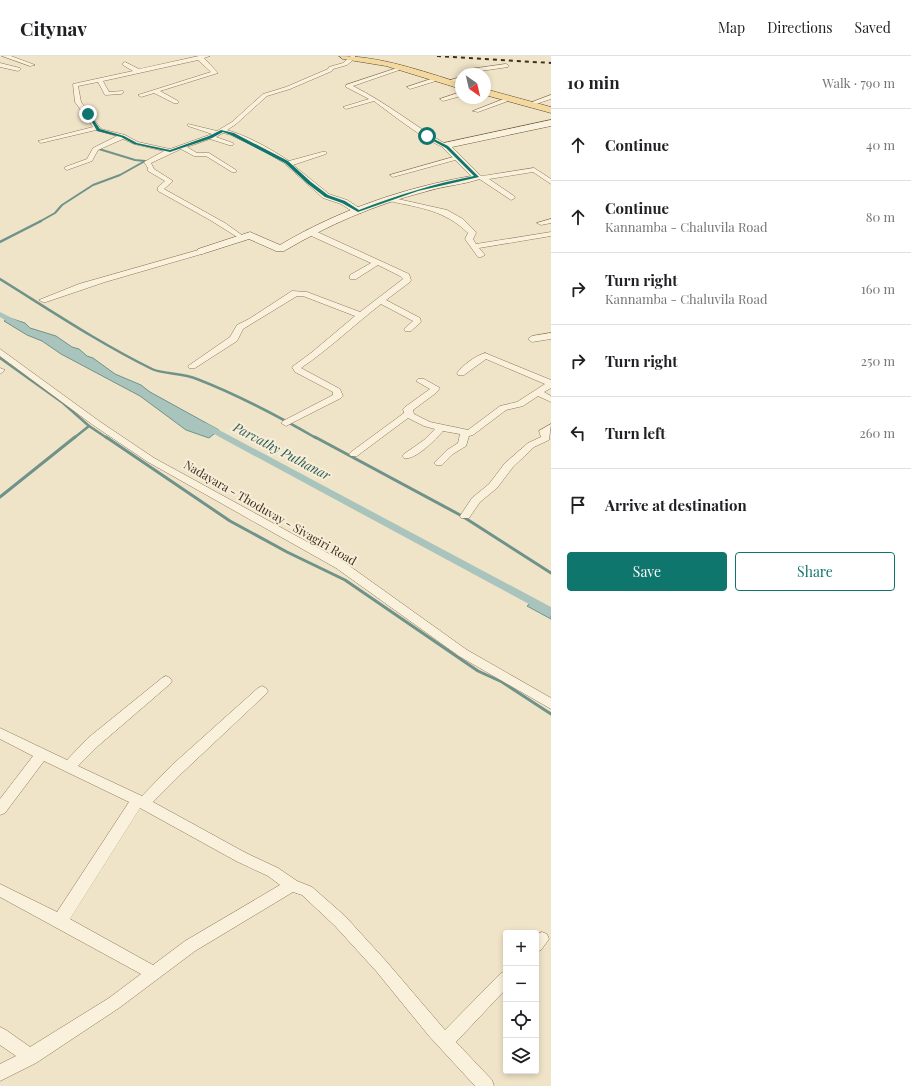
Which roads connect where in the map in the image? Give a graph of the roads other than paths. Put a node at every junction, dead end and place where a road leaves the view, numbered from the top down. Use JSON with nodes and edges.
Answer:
{"nodes":[{"id":1,"x":5,"y":56,"type":"edge"},
{"id":2,"x":203,"y":57,"type":"edge"},
{"id":3,"x":348,"y":57,"type":"edge"},
{"id":4,"x":0,"y":60,"type":"edge"},
{"id":5,"x":125,"y":64,"type":"dead end"},
{"id":6,"x":0,"y":65,"type":"edge"},
{"id":7,"x":32,"y":65,"type":"dead end"},
{"id":8,"x":506,"y":66,"type":"dead end"},
{"id":9,"x":402,"y":68,"type":"junction"},
{"id":10,"x":491,"y":68,"type":"edge"},
{"id":11,"x":18,"y":69,"type":"dead end"},
{"id":12,"x":138,"y":71,"type":"junction"},
{"id":13,"x":437,"y":79,"type":"junction"},
{"id":14,"x":100,"y":80,"type":"junction"},
{"id":15,"x":455,"y":80,"type":"edge"},
{"id":16,"x":447,"y":82,"type":"junction"},
{"id":17,"x":455,"y":84,"type":"edge"},
{"id":18,"x":410,"y":87,"type":"dead end"},
{"id":19,"x":154,"y":91,"type":"junction"},
{"id":20,"x":121,"y":92,"type":"dead end"},
{"id":21,"x":491,"y":94,"type":"edge"},
{"id":22,"x":142,"y":95,"type":"dead end"},
{"id":23,"x":455,"y":96,"type":"edge"},
{"id":24,"x":551,"y":97,"type":"edge"},
{"id":25,"x":375,"y":99,"type":"junction"},
{"id":26,"x":443,"y":99,"type":"dead end"},
{"id":27,"x":509,"y":99,"type":"junction"},
{"id":28,"x":176,"y":102,"type":"dead end"},
{"id":29,"x":530,"y":104,"type":"junction"},
{"id":30,"x":346,"y":107,"type":"dead end"},
{"id":31,"x":551,"y":110,"type":"edge"},
{"id":32,"x":476,"y":112,"type":"dead end"},
{"id":33,"x":551,"y":122,"type":"edge"},
{"id":34,"x":190,"y":125,"type":"dead end"},
{"id":35,"x":96,"y":128,"type":"junction"},
{"id":36,"x":220,"y":132,"type":"junction"},
{"id":37,"x":123,"y":136,"type":"junction"},
{"id":38,"x":210,"y":137,"type":"junction"},
{"id":39,"x":41,"y":141,"type":"dead end"},
{"id":40,"x":231,"y":144,"type":"dead end"},
{"id":41,"x":181,"y":147,"type":"junction"},
{"id":42,"x":447,"y":147,"type":"junction"},
{"id":43,"x":170,"y":151,"type":"junction"},
{"id":44,"x":324,"y":153,"type":"dead end"},
{"id":45,"x":457,"y":158,"type":"junction"},
{"id":46,"x":288,"y":164,"type":"junction"},
{"id":47,"x":67,"y":168,"type":"dead end"},
{"id":48,"x":234,"y":171,"type":"dead end"},
{"id":49,"x":393,"y":174,"type":"dead end"},
{"id":50,"x":480,"y":177,"type":"junction"},
{"id":51,"x":551,"y":182,"type":"edge"},
{"id":52,"x":511,"y":198,"type":"dead end"},
{"id":53,"x":392,"y":199,"type":"junction"},
{"id":54,"x":358,"y":211,"type":"junction"},
{"id":55,"x":551,"y":221,"type":"edge"},
{"id":56,"x":541,"y":223,"type":"dead end"},
{"id":57,"x":310,"y":232,"type":"junction"},
{"id":58,"x":551,"y":234,"type":"edge"},
{"id":59,"x":242,"y":238,"type":"junction"},
{"id":60,"x":475,"y":246,"type":"junction"},
{"id":61,"x":202,"y":251,"type":"joint"},
{"id":62,"x":481,"y":255,"type":"dead end"},
{"id":63,"x":376,"y":262,"type":"junction"},
{"id":64,"x":353,"y":277,"type":"dead end"},
{"id":65,"x":43,"y":300,"type":"dead end"},
{"id":66,"x":380,"y":300,"type":"junction"},
{"id":67,"x":361,"y":314,"type":"junction"},
{"id":68,"x":408,"y":329,"type":"dead end"},
{"id":69,"x":551,"y":336,"type":"edge"},
{"id":70,"x":532,"y":339,"type":"dead end"},
{"id":71,"x":0,"y":352,"type":"edge"},
{"id":72,"x":192,"y":366,"type":"dead end"},
{"id":73,"x":461,"y":373,"type":"dead end"},
{"id":74,"x":421,"y":381,"type":"dead end"},
{"id":75,"x":551,"y":384,"type":"edge"},
{"id":76,"x":538,"y":393,"type":"junction"},
{"id":77,"x":551,"y":399,"type":"edge"},
{"id":78,"x":410,"y":416,"type":"junction"},
{"id":79,"x":286,"y":423,"type":"dead end"},
{"id":80,"x":442,"y":427,"type":"junction"},
{"id":81,"x":551,"y":427,"type":"edge"},
{"id":82,"x":465,"y":433,"type":"junction"},
{"id":83,"x":354,"y":454,"type":"dead end"},
{"id":84,"x":407,"y":456,"type":"dead end"},
{"id":85,"x":439,"y":463,"type":"dead end"},
{"id":86,"x":465,"y":516,"type":"dead end"},
{"id":87,"x":166,"y":681,"type":"dead end"},
{"id":88,"x":262,"y":691,"type":"dead end"},
{"id":89,"x":551,"y":704,"type":"edge"},
{"id":90,"x":0,"y":733,"type":"edge"},
{"id":91,"x":42,"y":754,"type":"junction"},
{"id":92,"x":69,"y":767,"type":"junction"},
{"id":93,"x":141,"y":802,"type":"junction"},
{"id":94,"x":0,"y":809,"type":"edge"},
{"id":95,"x":292,"y":885,"type":"junction"},
{"id":96,"x":0,"y":890,"type":"edge"},
{"id":97,"x":60,"y":921,"type":"junction"},
{"id":98,"x":154,"y":973,"type":"junction"},
{"id":99,"x":503,"y":981,"type":"edge"},
{"id":100,"x":0,"y":1035,"type":"edge"},
{"id":101,"x":445,"y":1042,"type":"junction"},
{"id":102,"x":30,"y":1057,"type":"junction"},
{"id":103,"x":0,"y":1073,"type":"edge"},
{"id":104,"x":486,"y":1086,"type":"edge"}],
"edges":[{"from":1,"to":4,"type":"street"},
{"from":1,"to":7,"type":"street"},
{"from":2,"to":12,"type":"street"},
{"from":2,"to":19,"type":"street"},
{"from":3,"to":9,"type":"main road"},
{"from":3,"to":36,"type":"street"},
{"from":5,"to":12,"type":"street"},
{"from":6,"to":11,"type":"street"},
{"from":8,"to":10,"type":"street"},
{"from":9,"to":13,"type":"main road"},
{"from":9,"to":25,"type":"street"},
{"from":12,"to":14,"type":"street"},
{"from":13,"to":16,"type":"main road"},
{"from":13,"to":18,"type":"street"},
{"from":14,"to":20,"type":"street"},
{"from":14,"to":35,"type":"street"},
{"from":15,"to":16,"type":"street"},
{"from":16,"to":17,"type":"main road"},
{"from":19,"to":22,"type":"street"},
{"from":19,"to":28,"type":"street"},
{"from":21,"to":27,"type":"main road"},
{"from":23,"to":26,"type":"street"},
{"from":24,"to":29,"type":"street"},
{"from":25,"to":30,"type":"street"},
{"from":25,"to":42,"type":"street"},
{"from":27,"to":29,"type":"main road"},
{"from":27,"to":32,"type":"street"},
{"from":29,"to":31,"type":"main road"},
{"from":33,"to":42,"type":"main road"},
{"from":34,"to":36,"type":"street"},
{"from":35,"to":37,"type":"street"},
{"from":35,"to":39,"type":"street"},
{"from":36,"to":38,"type":"street"},
{"from":36,"to":46,"type":"street"},
{"from":37,"to":43,"type":"street"},
{"from":37,"to":47,"type":"street"},
{"from":38,"to":40,"type":"street"},
{"from":38,"to":41,"type":"street"},
{"from":41,"to":43,"type":"street"},
{"from":41,"to":48,"type":"street"},
{"from":42,"to":45,"type":"main road"},
{"from":43,"to":59,"type":"street"},
{"from":44,"to":46,"type":"street"},
{"from":45,"to":49,"type":"street"},
{"from":45,"to":50,"type":"main road"},
{"from":46,"to":54,"type":"street"},
{"from":50,"to":51,"type":"street"},
{"from":50,"to":52,"type":"street"},
{"from":50,"to":53,"type":"main road"},
{"from":53,"to":54,"type":"main road"},
{"from":53,"to":60,"type":"street"},
{"from":54,"to":57,"type":"main road"},
{"from":55,"to":56,"type":"street"},
{"from":57,"to":59,"type":"main road"},
{"from":57,"to":63,"type":"street"},
{"from":58,"to":60,"type":"street"},
{"from":59,"to":61,"type":"main road"},
{"from":60,"to":62,"type":"street"},
{"from":61,"to":65,"type":"street"},
{"from":63,"to":64,"type":"street"},
{"from":63,"to":66,"type":"street"},
{"from":66,"to":67,"type":"street"},
{"from":66,"to":68,"type":"street"},
{"from":67,"to":72,"type":"street"},
{"from":67,"to":79,"type":"street"},
{"from":69,"to":70,"type":"street"},
{"from":71,"to":89,"type":"street","name":"Nadayara - Thoduvay - Sivagiri Road"},
{"from":73,"to":75,"type":"street"},
{"from":74,"to":78,"type":"street"},
{"from":75,"to":76,"type":"street"},
{"from":76,"to":77,"type":"street"},
{"from":76,"to":82,"type":"street"},
{"from":78,"to":80,"type":"street"},
{"from":78,"to":83,"type":"street"},
{"from":80,"to":82,"type":"street"},
{"from":80,"to":84,"type":"street"},
{"from":81,"to":86,"type":"street"},
{"from":82,"to":85,"type":"street"},
{"from":87,"to":92,"type":"street"},
{"from":88,"to":93,"type":"street"},
{"from":90,"to":91,"type":"street"},
{"from":91,"to":92,"type":"street"},
{"from":91,"to":94,"type":"street"},
{"from":92,"to":93,"type":"street"},
{"from":93,"to":95,"type":"street"},
{"from":93,"to":97,"type":"street"},
{"from":95,"to":98,"type":"street"},
{"from":95,"to":101,"type":"street"},
{"from":96,"to":97,"type":"street"},
{"from":97,"to":98,"type":"street"},
{"from":98,"to":102,"type":"street"},
{"from":99,"to":101,"type":"street"},
{"from":100,"to":102,"type":"street"},
{"from":101,"to":104,"type":"street"},
{"from":102,"to":103,"type":"street"}]}
